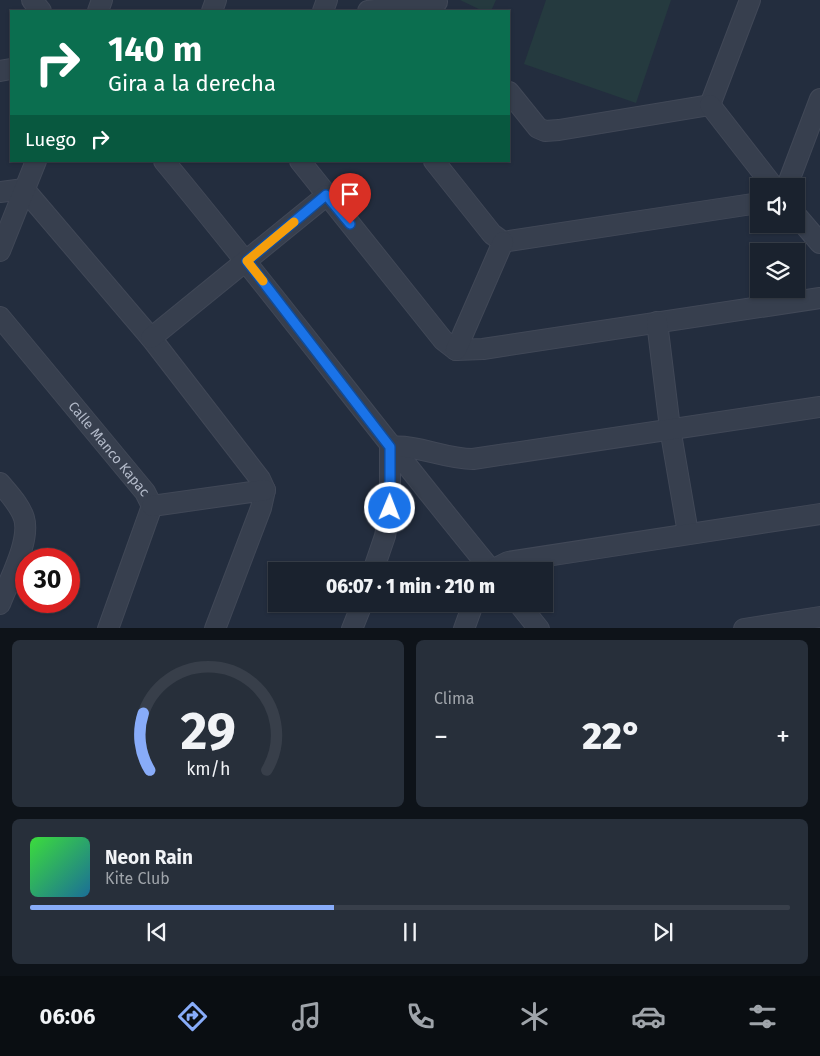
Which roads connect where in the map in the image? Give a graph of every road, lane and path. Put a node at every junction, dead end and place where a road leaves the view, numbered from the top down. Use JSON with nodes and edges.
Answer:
{"nodes":[{"id":1,"x":32,"y":0,"type":"edge"},
{"id":2,"x":750,"y":0,"type":"edge"},
{"id":3,"x":439,"y":4,"type":"edge"},
{"id":4,"x":40,"y":10,"type":"edge"},
{"id":5,"x":378,"y":10,"type":"edge"},
{"id":6,"x":510,"y":93,"type":"edge"},
{"id":7,"x":820,"y":99,"type":"edge"},
{"id":8,"x":710,"y":106,"type":"junction"},
{"id":9,"x":36,"y":162,"type":"edge"},
{"id":10,"x":165,"y":162,"type":"edge"},
{"id":11,"x":301,"y":162,"type":"edge"},
{"id":12,"x":435,"y":162,"type":"edge"},
{"id":13,"x":767,"y":178,"type":"edge"},
{"id":14,"x":789,"y":178,"type":"edge"},
{"id":15,"x":24,"y":189,"type":"junction"},
{"id":16,"x":0,"y":192,"type":"edge"},
{"id":17,"x":326,"y":195,"type":"junction"},
{"id":18,"x":750,"y":204,"type":"edge"},
{"id":19,"x":805,"y":226,"type":"edge"},
{"id":20,"x":503,"y":242,"type":"junction"},
{"id":21,"x":820,"y":243,"type":"edge"},
{"id":22,"x":0,"y":251,"type":"edge"},
{"id":23,"x":247,"y":261,"type":"junction"},
{"id":24,"x":820,"y":298,"type":"edge"},
{"id":25,"x":0,"y":317,"type":"edge"},
{"id":26,"x":657,"y":322,"type":"junction"},
{"id":27,"x":151,"y":338,"type":"junction"},
{"id":28,"x":456,"y":350,"type":"junction"},
{"id":29,"x":820,"y":407,"type":"edge"},
{"id":30,"x":670,"y":428,"type":"junction"},
{"id":31,"x":390,"y":447,"type":"junction"},
{"id":32,"x":0,"y":483,"type":"edge"},
{"id":33,"x":265,"y":490,"type":"junction"},
{"id":34,"x":152,"y":506,"type":"junction"},
{"id":35,"x":820,"y":514,"type":"edge"},
{"id":36,"x":688,"y":533,"type":"junction"},
{"id":37,"x":376,"y":562,"type":"edge"},
{"id":38,"x":484,"y":562,"type":"edge"},
{"id":39,"x":508,"y":562,"type":"edge"},
{"id":40,"x":0,"y":604,"type":"edge"},
{"id":41,"x":359,"y":612,"type":"edge"},
{"id":42,"x":470,"y":612,"type":"edge"},
{"id":43,"x":526,"y":612,"type":"edge"},
{"id":44,"x":820,"y":617,"type":"edge"},
{"id":45,"x":108,"y":628,"type":"edge"},
{"id":46,"x":214,"y":628,"type":"edge"},
{"id":47,"x":352,"y":628,"type":"edge"},
{"id":48,"x":464,"y":628,"type":"edge"},
{"id":49,"x":539,"y":628,"type":"edge"},
{"id":50,"x":744,"y":628,"type":"edge"}],
"edges":[{"from":1,"to":4,"type":"street"},
{"from":2,"to":8,"type":"street"},
{"from":3,"to":5,"type":"street"},
{"from":6,"to":8,"type":"street"},
{"from":7,"to":14,"type":"street"},
{"from":8,"to":13,"type":"street"},
{"from":9,"to":15,"type":"street"},
{"from":10,"to":23,"type":"street"},
{"from":11,"to":17,"type":"street"},
{"from":12,"to":20,"type":"street"},
{"from":15,"to":16,"type":"street"},
{"from":15,"to":22,"type":"street"},
{"from":15,"to":27,"type":"street"},
{"from":17,"to":23,"type":"street"},
{"from":17,"to":28,"type":"street"},
{"from":18,"to":20,"type":"street"},
{"from":19,"to":21,"type":"street"},
{"from":20,"to":28,"type":"street"},
{"from":23,"to":27,"type":"street"},
{"from":23,"to":31,"type":"street"},
{"from":24,"to":26,"type":"street"},
{"from":25,"to":34,"type":"street","name":"Calle Manco Kapac"},
{"from":26,"to":28,"type":"street"},
{"from":26,"to":30,"type":"street"},
{"from":27,"to":33,"type":"street"},
{"from":29,"to":30,"type":"street"},
{"from":30,"to":31,"type":"street"},
{"from":30,"to":36,"type":"street"},
{"from":31,"to":37,"type":"street"},
{"from":31,"to":38,"type":"street"},
{"from":32,"to":40,"type":"street"},
{"from":33,"to":34,"type":"street"},
{"from":33,"to":46,"type":"street"},
{"from":34,"to":45,"type":"street","name":"Calle Manco Kapac"},
{"from":35,"to":36,"type":"street"},
{"from":36,"to":39,"type":"street"},
{"from":41,"to":47,"type":"street"},
{"from":42,"to":48,"type":"street"},
{"from":43,"to":49,"type":"street"},
{"from":44,"to":50,"type":"street"}]}
